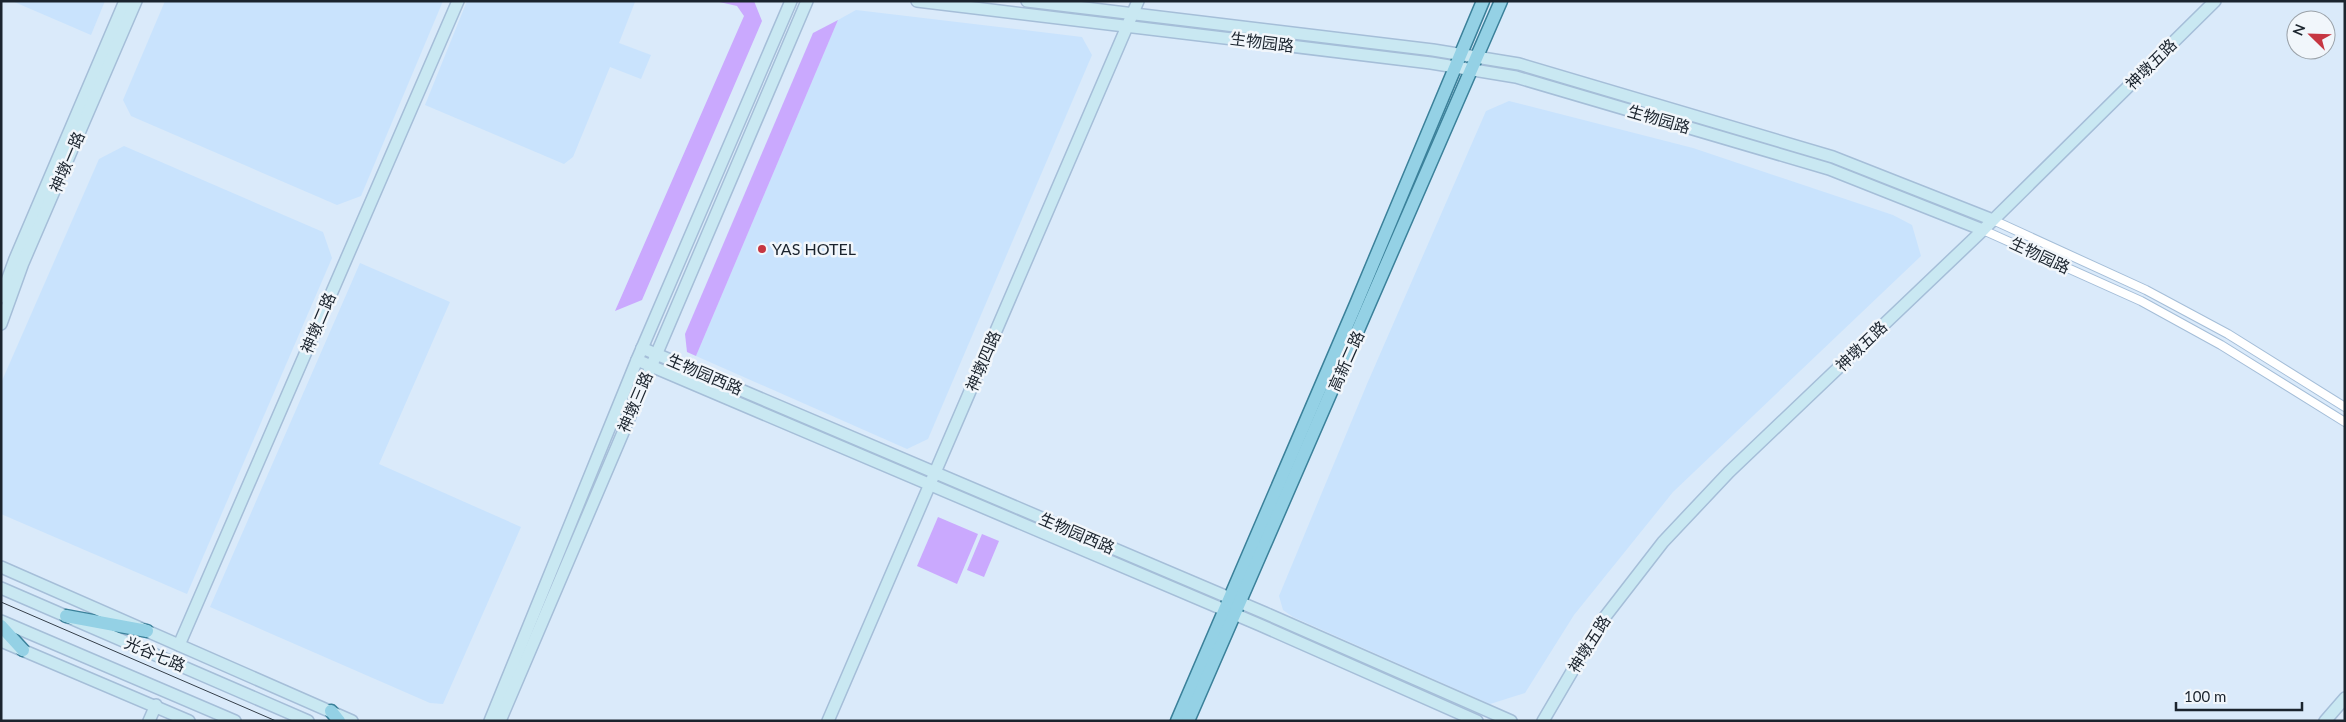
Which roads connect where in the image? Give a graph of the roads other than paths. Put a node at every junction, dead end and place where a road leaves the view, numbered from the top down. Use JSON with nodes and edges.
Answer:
{"nodes":[{"id":1,"x":124,"y":1,"type":"edge"},
{"id":2,"x":136,"y":1,"type":"edge"},
{"id":3,"x":458,"y":1,"type":"edge"},
{"id":4,"x":791,"y":1,"type":"edge"},
{"id":5,"x":807,"y":1,"type":"edge"},
{"id":6,"x":917,"y":1,"type":"edge"},
{"id":7,"x":1027,"y":1,"type":"edge"},
{"id":8,"x":1138,"y":1,"type":"edge"},
{"id":9,"x":1483,"y":1,"type":"edge"},
{"id":10,"x":1501,"y":1,"type":"edge"},
{"id":11,"x":2215,"y":1,"type":"edge"},
{"id":12,"x":1132,"y":14,"type":"junction"},
{"id":13,"x":1127,"y":26,"type":"junction"},
{"id":14,"x":1458,"y":61,"type":"junction"},
{"id":15,"x":1472,"y":64,"type":"junction"},
{"id":16,"x":1993,"y":220,"type":"junction"},
{"id":17,"x":1983,"y":230,"type":"junction"},
{"id":18,"x":1,"y":297,"type":"edge"},
{"id":19,"x":1,"y":324,"type":"edge"},
{"id":20,"x":642,"y":348,"type":"junction"},
{"id":21,"x":656,"y":353,"type":"junction"},
{"id":22,"x":637,"y":360,"type":"junction"},
{"id":23,"x":650,"y":366,"type":"junction"},
{"id":24,"x":2345,"y":407,"type":"edge"},
{"id":25,"x":2345,"y":422,"type":"edge"},
{"id":26,"x":936,"y":472,"type":"junction"},
{"id":27,"x":931,"y":484,"type":"junction"},
{"id":28,"x":1,"y":567,"type":"edge"},
{"id":29,"x":1,"y":588,"type":"edge"},
{"id":30,"x":1235,"y":600,"type":"junction"},
{"id":31,"x":1229,"y":613,"type":"junction"},
{"id":32,"x":66,"y":616,"type":"junction"},
{"id":33,"x":1,"y":621,"type":"edge"},
{"id":34,"x":1,"y":626,"type":"edge"},
{"id":35,"x":148,"y":631,"type":"junction"},
{"id":36,"x":1,"y":641,"type":"edge"},
{"id":37,"x":179,"y":645,"type":"junction"},
{"id":38,"x":23,"y":650,"type":"junction"},
{"id":39,"x":2345,"y":698,"type":"edge"},
{"id":40,"x":156,"y":705,"type":"junction"},
{"id":41,"x":335,"y":716,"type":"edge"},
{"id":42,"x":149,"y":721,"type":"edge"},
{"id":43,"x":190,"y":721,"type":"edge"},
{"id":44,"x":236,"y":721,"type":"edge"},
{"id":45,"x":308,"y":721,"type":"edge"},
{"id":46,"x":352,"y":721,"type":"edge"},
{"id":47,"x":490,"y":721,"type":"edge"},
{"id":48,"x":500,"y":721,"type":"edge"},
{"id":49,"x":828,"y":721,"type":"edge"},
{"id":50,"x":1177,"y":721,"type":"edge"},
{"id":51,"x":1188,"y":721,"type":"edge"},
{"id":52,"x":1478,"y":721,"type":"edge"},
{"id":53,"x":1511,"y":721,"type":"edge"},
{"id":54,"x":1543,"y":721,"type":"edge"},
{"id":55,"x":2325,"y":721,"type":"edge"}],
"edges":[{"from":1,"to":18,"type":"street","name":"神墩一路"},
{"from":2,"to":19,"type":"street","name":"神墩一路"},
{"from":3,"to":37,"type":"street","name":"神墩二路"},
{"from":4,"to":20,"type":"street","name":"神墩三路"},
{"from":5,"to":21,"type":"street","name":"神墩三路"},
{"from":6,"to":13,"type":"street","name":"生物园路"},
{"from":7,"to":12,"type":"street","name":"生物园路"},
{"from":8,"to":12,"type":"street","name":"神墩四路"},
{"from":9,"to":14,"type":"main road","name":"高新二路"},
{"from":10,"to":15,"type":"main road","name":"高新二路"},
{"from":11,"to":16,"type":"street","name":"神墩五路"},
{"from":12,"to":13,"type":"street","name":"神墩四路"},
{"from":12,"to":14,"type":"street","name":"生物园路"},
{"from":13,"to":14,"type":"street","name":"生物园路"},
{"from":13,"to":26,"type":"street","name":"神墩四路"},
{"from":14,"to":15,"type":"street","name":"生物园路"},
{"from":14,"to":30,"type":"main road","name":"高新二路"},
{"from":15,"to":16,"type":"street","name":"生物园路"},
{"from":15,"to":17,"type":"street","name":"生物园路"},
{"from":15,"to":30,"type":"main road","name":"高新二路"},
{"from":16,"to":17,"type":"street","name":"神墩五路"},
{"from":16,"to":24,"type":"street","name":"生物园路"},
{"from":17,"to":25,"type":"street","name":"生物园路"},
{"from":17,"to":54,"type":"street","name":"神墩五路"},
{"from":20,"to":21,"type":"street","name":"生物园西路"},
{"from":20,"to":22,"type":"street","name":"神墩三路"},
{"from":21,"to":23,"type":"street","name":"神墩三路"},
{"from":21,"to":26,"type":"street","name":"生物园西路"},
{"from":22,"to":23,"type":"street","name":"生物园西路"},
{"from":22,"to":47,"type":"street","name":"神墩三路"},
{"from":23,"to":27,"type":"street","name":"生物园西路"},
{"from":23,"to":48,"type":"street","name":"神墩三路"},
{"from":26,"to":27,"type":"street","name":"神墩四路"},
{"from":26,"to":30,"type":"street","name":"生物园西路"},
{"from":27,"to":31,"type":"street","name":"生物园西路"},
{"from":27,"to":49,"type":"street","name":"神墩四路"},
{"from":28,"to":35,"type":"street"},
{"from":29,"to":32,"type":"street","name":"光谷七路"},
{"from":30,"to":31,"type":"main road","name":"高新二路"},
{"from":30,"to":53,"type":"street","name":"生物园西路"},
{"from":31,"to":50,"type":"main road","name":"高新二路"},
{"from":31,"to":51,"type":"main road","name":"高新二路"},
{"from":31,"to":52,"type":"street","name":"生物园西路"},
{"from":32,"to":35,"type":"main road"},
{"from":32,"to":45,"type":"street","name":"光谷七路"},
{"from":33,"to":44,"type":"street","name":"光谷七路"},
{"from":34,"to":38,"type":"main road"},
{"from":35,"to":37,"type":"street"},
{"from":36,"to":38,"type":"street"},
{"from":37,"to":41,"type":"street"},
{"from":38,"to":40,"type":"street"},
{"from":39,"to":55,"type":"street"},
{"from":40,"to":42,"type":"street"},
{"from":40,"to":43,"type":"street"},
{"from":41,"to":46,"type":"street"}]}
